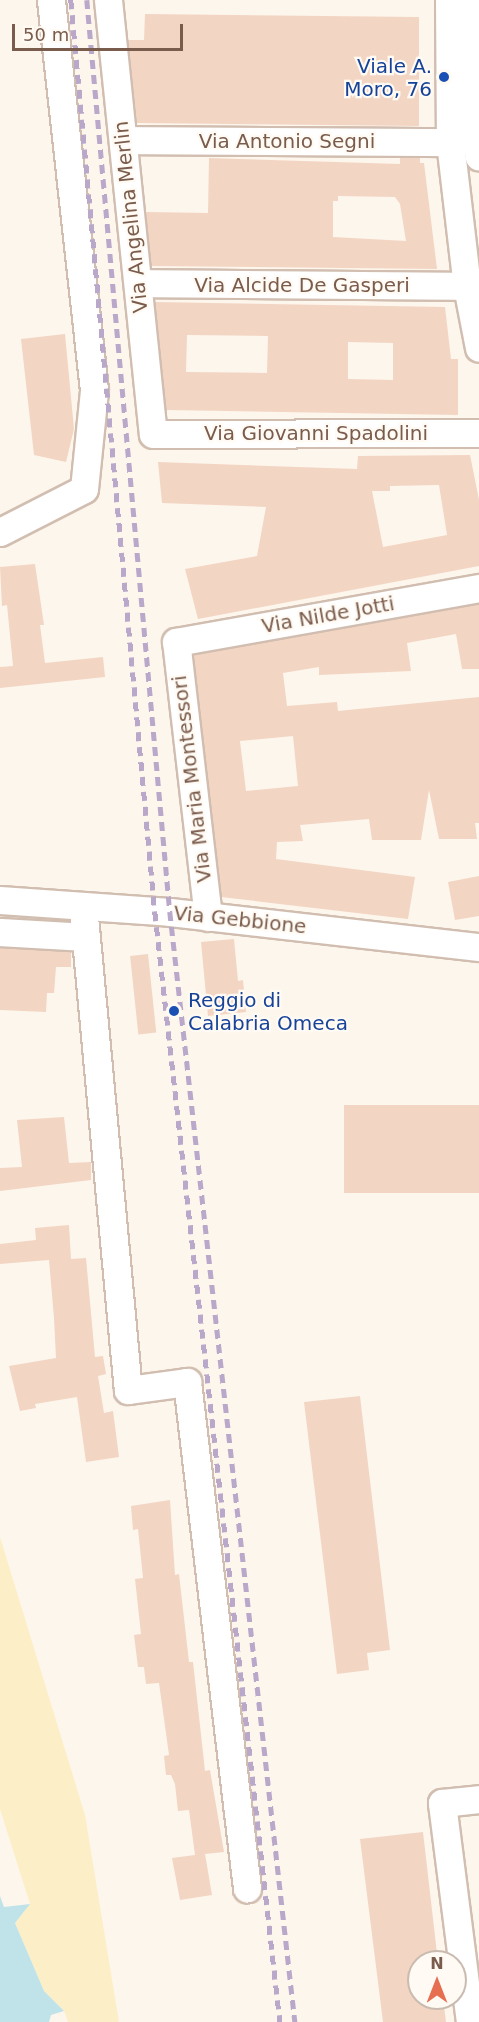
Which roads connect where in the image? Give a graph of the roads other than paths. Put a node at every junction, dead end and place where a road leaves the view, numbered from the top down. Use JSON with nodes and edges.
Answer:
{"nodes":[{"id":1,"x":51,"y":0,"type":"edge"},
{"id":2,"x":108,"y":0,"type":"edge"},
{"id":3,"x":449,"y":0,"type":"edge"},
{"id":4,"x":475,"y":0,"type":"edge"},
{"id":5,"x":124,"y":140,"type":"junction"},
{"id":6,"x":450,"y":142,"type":"junction"},
{"id":7,"x":479,"y":157,"type":"edge"},
{"id":8,"x":138,"y":284,"type":"junction"},
{"id":9,"x":467,"y":286,"type":"junction"},
{"id":10,"x":479,"y":348,"type":"edge"},
{"id":11,"x":479,"y":433,"type":"edge"},
{"id":12,"x":153,"y":434,"type":"joint"},
{"id":13,"x":0,"y":532,"type":"edge"},
{"id":14,"x":479,"y":588,"type":"edge"},
{"id":15,"x":176,"y":642,"type":"joint"},
{"id":16,"x":0,"y":900,"type":"edge"},
{"id":17,"x":83,"y":906,"type":"junction"},
{"id":18,"x":208,"y":917,"type":"junction"},
{"id":19,"x":0,"y":932,"type":"edge"},
{"id":20,"x":86,"y":937,"type":"junction"},
{"id":21,"x":479,"y":947,"type":"edge"},
{"id":22,"x":479,"y":1799,"type":"edge"},
{"id":23,"x":247,"y":1888,"type":"dead end"},
{"id":24,"x":470,"y":2022,"type":"edge"}],
"edges":[{"from":1,"to":13,"type":"street"},
{"from":2,"to":5,"type":"street","name":"Via Angelina Merlin"},
{"from":3,"to":6,"type":"street"},
{"from":4,"to":7,"type":"street"},
{"from":5,"to":6,"type":"street","name":"Via Antonio Segni"},
{"from":5,"to":8,"type":"street","name":"Via Angelina Merlin"},
{"from":6,"to":9,"type":"street"},
{"from":8,"to":9,"type":"street","name":"Via Alcide De Gasperi"},
{"from":8,"to":12,"type":"street","name":"Via Angelina Merlin"},
{"from":9,"to":10,"type":"street"},
{"from":11,"to":12,"type":"street","name":"Via Giovanni Spadolini"},
{"from":14,"to":15,"type":"street","name":"Via Nilde Jotti"},
{"from":15,"to":18,"type":"street","name":"Via Maria Montessori"},
{"from":16,"to":17,"type":"street","name":"Via Gebbione"},
{"from":17,"to":18,"type":"street","name":"Via Gebbione"},
{"from":17,"to":20,"type":"street"},
{"from":18,"to":21,"type":"street","name":"Via Gebbione"},
{"from":19,"to":20,"type":"street"},
{"from":20,"to":23,"type":"street"},
{"from":22,"to":24,"type":"street"}]}
